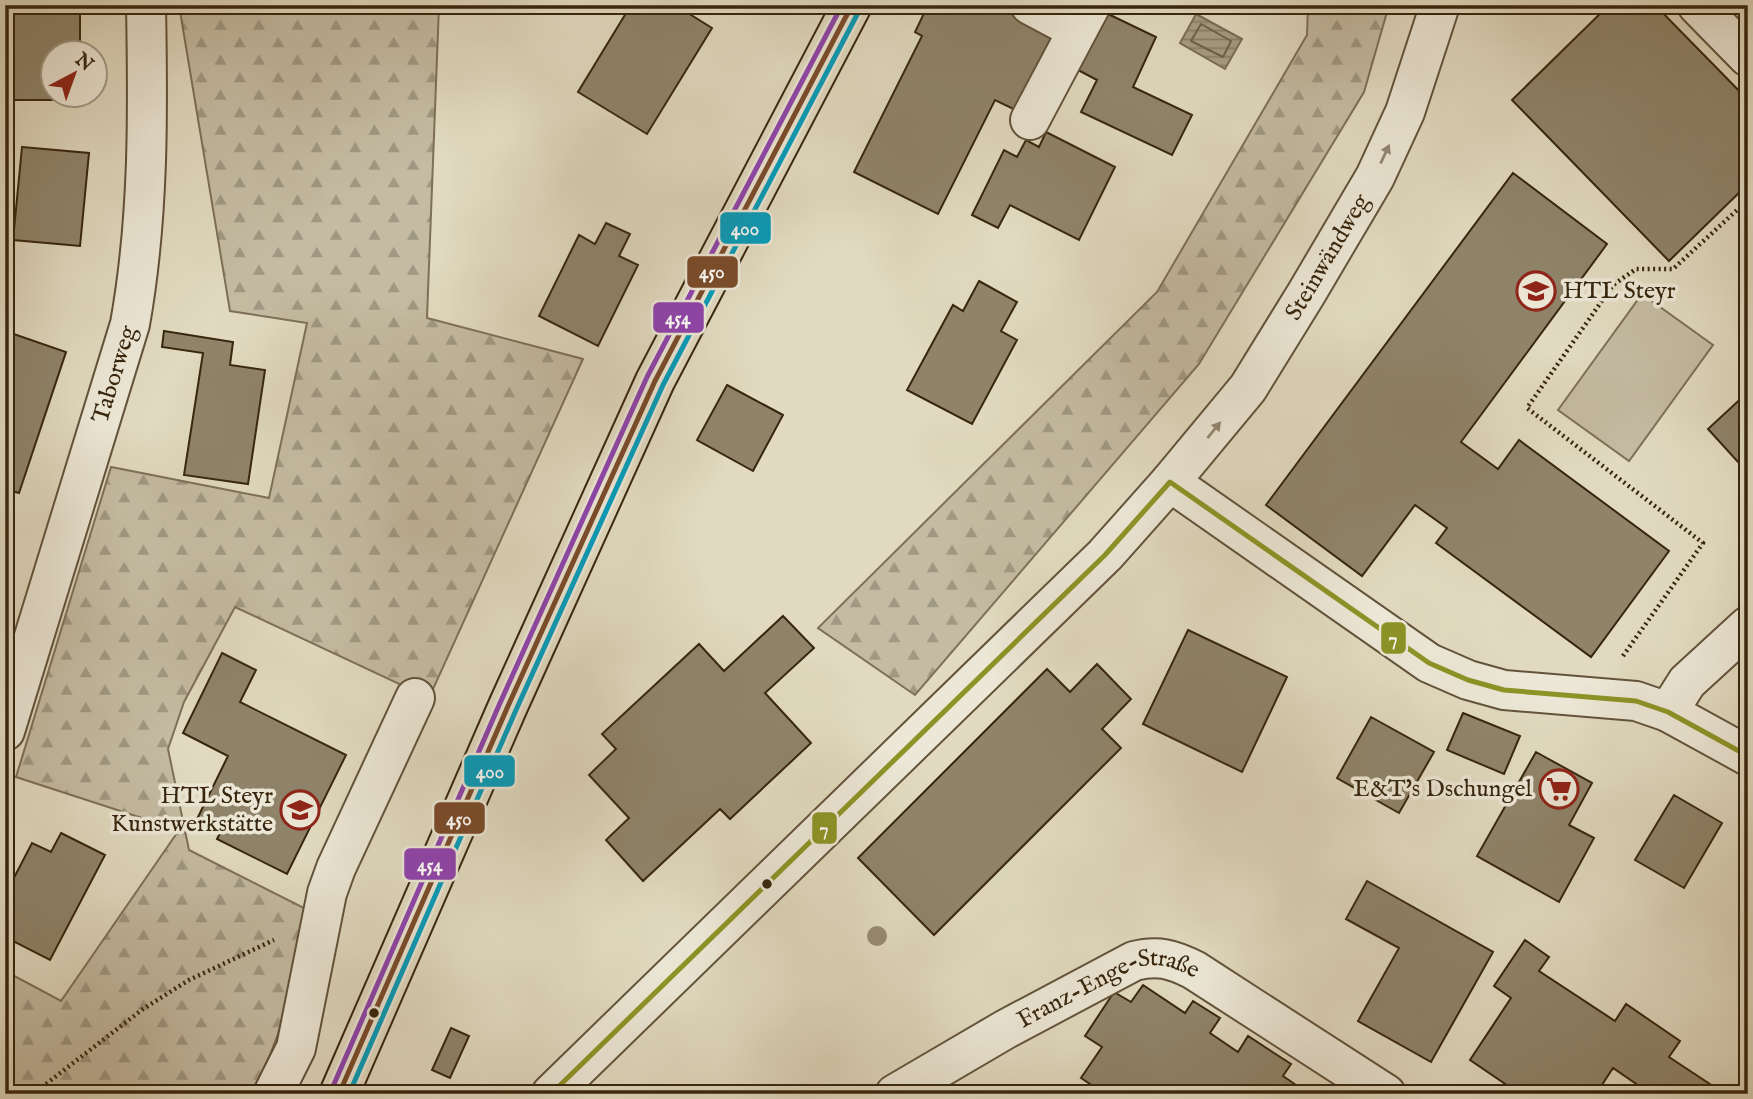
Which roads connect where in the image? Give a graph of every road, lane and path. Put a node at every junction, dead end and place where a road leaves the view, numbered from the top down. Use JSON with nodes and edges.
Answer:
{"nodes":[{"id":1,"x":146,"y":5,"type":"edge"},
{"id":2,"x":852,"y":5,"type":"edge"},
{"id":3,"x":1030,"y":5,"type":"edge"},
{"id":4,"x":1440,"y":5,"type":"edge"},
{"id":5,"x":1697,"y":5,"type":"edge"},
{"id":6,"x":1084,"y":18,"type":"edge"},
{"id":7,"x":1748,"y":57,"type":"edge"},
{"id":8,"x":1030,"y":120,"type":"dead end"},
{"id":9,"x":1748,"y":200,"type":"edge"},
{"id":10,"x":1170,"y":482,"type":"junction"},
{"id":11,"x":1748,"y":626,"type":"edge"},
{"id":12,"x":415,"y":698,"type":"dead end"},
{"id":13,"x":1614,"y":698,"type":"junction"},
{"id":14,"x":1668,"y":712,"type":"junction"},
{"id":15,"x":5,"y":731,"type":"edge"},
{"id":16,"x":1748,"y":756,"type":"edge"},
{"id":17,"x":321,"y":927,"type":"junction"},
{"id":18,"x":33,"y":1094,"type":"edge"},
{"id":19,"x":273,"y":1094,"type":"edge"},
{"id":20,"x":340,"y":1094,"type":"edge"},
{"id":21,"x":551,"y":1094,"type":"edge"},
{"id":22,"x":895,"y":1094,"type":"edge"},
{"id":23,"x":1386,"y":1094,"type":"edge"}],
"edges":[{"from":1,"to":15,"type":"street","name":"Taborweg"},
{"from":2,"to":20,"type":"main road"},
{"from":3,"to":6,"type":"street"},
{"from":10,"to":4,"type":"street","name":"Steinwändweg","one_way":true},
{"from":5,"to":7,"type":"street"},
{"from":6,"to":8,"type":"street"},
{"from":9,"to":13,"type":"path"},
{"from":10,"to":13,"type":"street"},
{"from":10,"to":21,"type":"street","name":"Steinwändweg"},
{"from":11,"to":14,"type":"street"},
{"from":12,"to":17,"type":"street"},
{"from":13,"to":14,"type":"street"},
{"from":14,"to":16,"type":"street"},
{"from":17,"to":18,"type":"path"},
{"from":17,"to":19,"type":"street"},
{"from":22,"to":23,"type":"street","name":"Franz-Enge-Straße"}]}
